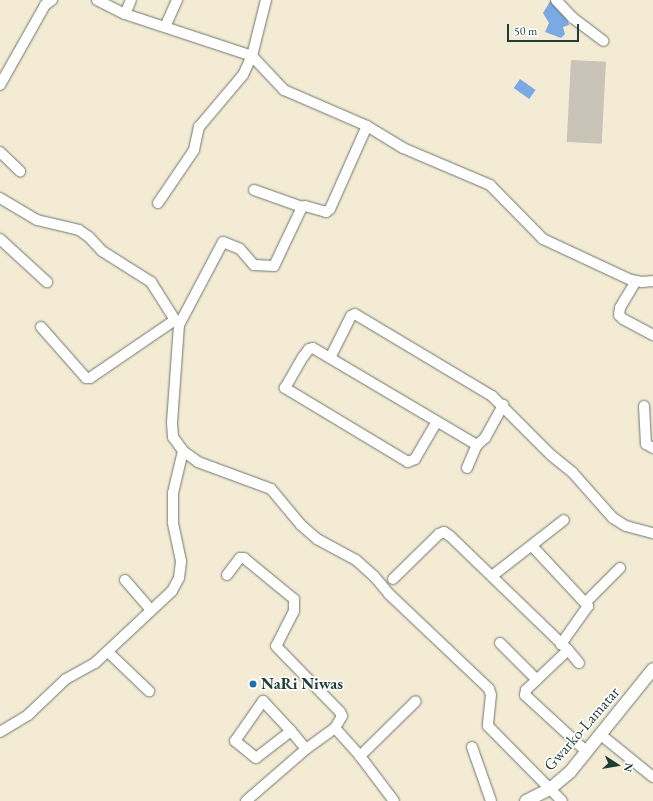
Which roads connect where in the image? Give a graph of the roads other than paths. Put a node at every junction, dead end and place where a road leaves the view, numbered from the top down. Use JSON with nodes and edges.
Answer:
{"nodes":[{"id":1,"x":52,"y":0,"type":"edge"},
{"id":2,"x":97,"y":0,"type":"edge"},
{"id":3,"x":131,"y":0,"type":"edge"},
{"id":4,"x":177,"y":0,"type":"edge"},
{"id":5,"x":266,"y":0,"type":"edge"},
{"id":6,"x":556,"y":0,"type":"edge"},
{"id":7,"x":125,"y":14,"type":"junction"},
{"id":8,"x":165,"y":26,"type":"junction"},
{"id":9,"x":603,"y":41,"type":"dead end"},
{"id":10,"x":252,"y":56,"type":"junction"},
{"id":11,"x":0,"y":85,"type":"edge"},
{"id":12,"x":367,"y":126,"type":"junction"},
{"id":13,"x":0,"y":152,"type":"edge"},
{"id":14,"x":20,"y":171,"type":"dead end"},
{"id":15,"x":254,"y":190,"type":"dead end"},
{"id":16,"x":0,"y":198,"type":"edge"},
{"id":17,"x":158,"y":203,"type":"dead end"},
{"id":18,"x":302,"y":208,"type":"junction"},
{"id":19,"x":0,"y":239,"type":"edge"},
{"id":20,"x":636,"y":281,"type":"junction"},
{"id":21,"x":653,"y":281,"type":"edge"},
{"id":22,"x":47,"y":282,"type":"dead end"},
{"id":23,"x":177,"y":322,"type":"junction"},
{"id":24,"x":41,"y":327,"type":"dead end"},
{"id":25,"x":653,"y":335,"type":"edge"},
{"id":26,"x":330,"y":358,"type":"junction"},
{"id":27,"x":503,"y":405,"type":"junction"},
{"id":28,"x":644,"y":406,"type":"dead end"},
{"id":29,"x":436,"y":423,"type":"junction"},
{"id":30,"x":477,"y":445,"type":"junction"},
{"id":31,"x":653,"y":448,"type":"edge"},
{"id":32,"x":183,"y":451,"type":"junction"},
{"id":33,"x":467,"y":468,"type":"dead end"},
{"id":34,"x":564,"y":520,"type":"dead end"},
{"id":35,"x":653,"y":534,"type":"edge"},
{"id":36,"x":533,"y":547,"type":"junction"},
{"id":37,"x":620,"y":568,"type":"dead end"},
{"id":38,"x":226,"y":575,"type":"dead end"},
{"id":39,"x":492,"y":576,"type":"junction"},
{"id":40,"x":393,"y":579,"type":"dead end"},
{"id":41,"x":125,"y":580,"type":"dead end"},
{"id":42,"x":586,"y":602,"type":"junction"},
{"id":43,"x":151,"y":610,"type":"junction"},
{"id":44,"x":500,"y":643,"type":"dead end"},
{"id":45,"x":564,"y":647,"type":"junction"},
{"id":46,"x":108,"y":652,"type":"junction"},
{"id":47,"x":579,"y":663,"type":"dead end"},
{"id":48,"x":652,"y":672,"type":"edge"},
{"id":49,"x":537,"y":680,"type":"junction"},
{"id":50,"x":149,"y":691,"type":"dead end"},
{"id":51,"x":416,"y":701,"type":"dead end"},
{"id":52,"x":335,"y":728,"type":"junction"},
{"id":53,"x":291,"y":731,"type":"junction"},
{"id":54,"x":0,"y":732,"type":"edge"},
{"id":55,"x":601,"y":735,"type":"junction"},
{"id":56,"x":472,"y":747,"type":"dead end"},
{"id":57,"x":306,"y":750,"type":"junction"},
{"id":58,"x":587,"y":752,"type":"junction"},
{"id":59,"x":360,"y":756,"type":"junction"},
{"id":60,"x":653,"y":777,"type":"edge"},
{"id":61,"x":551,"y":788,"type":"junction"},
{"id":62,"x":246,"y":801,"type":"edge"},
{"id":63,"x":394,"y":801,"type":"edge"},
{"id":64,"x":491,"y":801,"type":"edge"},
{"id":65,"x":526,"y":801,"type":"edge"},
{"id":66,"x":562,"y":801,"type":"edge"}],
"edges":[{"from":1,"to":11,"type":"street"},
{"from":2,"to":7,"type":"street"},
{"from":3,"to":7,"type":"street"},
{"from":4,"to":8,"type":"street"},
{"from":5,"to":10,"type":"street"},
{"from":6,"to":9,"type":"street"},
{"from":7,"to":8,"type":"street"},
{"from":8,"to":10,"type":"street"},
{"from":10,"to":12,"type":"street"},
{"from":10,"to":17,"type":"street"},
{"from":12,"to":18,"type":"street"},
{"from":12,"to":20,"type":"street"},
{"from":13,"to":14,"type":"street"},
{"from":15,"to":18,"type":"street"},
{"from":16,"to":23,"type":"street"},
{"from":18,"to":23,"type":"street"},
{"from":19,"to":22,"type":"street"},
{"from":20,"to":21,"type":"street"},
{"from":20,"to":25,"type":"street"},
{"from":23,"to":24,"type":"street"},
{"from":23,"to":32,"type":"street"},
{"from":26,"to":27,"type":"street"},
{"from":26,"to":29,"type":"street"},
{"from":26,"to":29,"type":"street"},
{"from":27,"to":30,"type":"street"},
{"from":27,"to":35,"type":"street"},
{"from":28,"to":31,"type":"street"},
{"from":29,"to":30,"type":"street"},
{"from":30,"to":33,"type":"street"},
{"from":32,"to":43,"type":"street"},
{"from":32,"to":61,"type":"street"},
{"from":34,"to":36,"type":"street"},
{"from":36,"to":39,"type":"street"},
{"from":36,"to":42,"type":"street"},
{"from":37,"to":42,"type":"street"},
{"from":38,"to":52,"type":"street"},
{"from":39,"to":40,"type":"street"},
{"from":39,"to":45,"type":"street"},
{"from":41,"to":43,"type":"street"},
{"from":42,"to":45,"type":"street"},
{"from":43,"to":46,"type":"street"},
{"from":44,"to":49,"type":"street"},
{"from":45,"to":47,"type":"street"},
{"from":45,"to":49,"type":"street"},
{"from":46,"to":50,"type":"street"},
{"from":46,"to":54,"type":"street"},
{"from":48,"to":55,"type":"main road","name":"Gwarko-Lamatar"},
{"from":49,"to":58,"type":"street"},
{"from":51,"to":59,"type":"street"},
{"from":52,"to":57,"type":"street"},
{"from":52,"to":59,"type":"street"},
{"from":53,"to":53,"type":"street"},
{"from":53,"to":57,"type":"street"},
{"from":55,"to":58,"type":"main road","name":"Gwarko-Lamatar"},
{"from":55,"to":60,"type":"street"},
{"from":56,"to":64,"type":"street"},
{"from":57,"to":62,"type":"street"},
{"from":58,"to":61,"type":"main road","name":"Gwarko-Lamatar"},
{"from":59,"to":63,"type":"street"},
{"from":61,"to":65,"type":"main road","name":"Gwarko-Lamatar"},
{"from":61,"to":66,"type":"street"}]}
